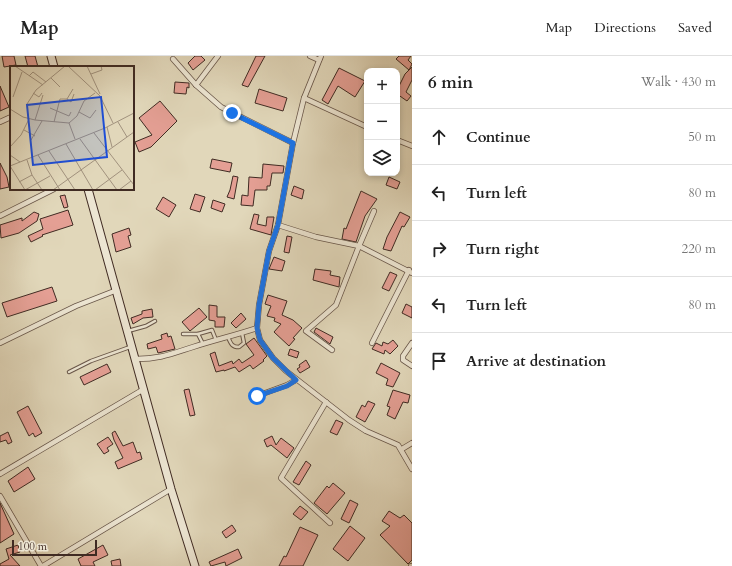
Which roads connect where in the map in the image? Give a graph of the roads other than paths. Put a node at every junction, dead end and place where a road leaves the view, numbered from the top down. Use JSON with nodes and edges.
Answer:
{"nodes":[{"id":1,"x":51,"y":56,"type":"edge"},
{"id":2,"x":218,"y":56,"type":"edge"},
{"id":3,"x":310,"y":56,"type":"edge"},
{"id":4,"x":320,"y":58,"type":"edge"},
{"id":5,"x":174,"y":59,"type":"dead end"},
{"id":6,"x":54,"y":66,"type":"edge"},
{"id":7,"x":196,"y":85,"type":"junction"},
{"id":8,"x":304,"y":98,"type":"junction"},
{"id":9,"x":10,"y":117,"type":"edge"},
{"id":10,"x":0,"y":122,"type":"edge"},
{"id":11,"x":364,"y":126,"type":"edge"},
{"id":12,"x":400,"y":141,"type":"edge"},
{"id":13,"x":293,"y":143,"type":"junction"},
{"id":14,"x":412,"y":146,"type":"edge"},
{"id":15,"x":52,"y":190,"type":"edge"},
{"id":16,"x":88,"y":190,"type":"edge"},
{"id":17,"x":374,"y":211,"type":"dead end"},
{"id":18,"x":0,"y":216,"type":"edge"},
{"id":19,"x":278,"y":225,"type":"junction"},
{"id":20,"x":359,"y":246,"type":"junction"},
{"id":21,"x":410,"y":272,"type":"edge"},
{"id":22,"x":117,"y":290,"type":"junction"},
{"id":23,"x":155,"y":321,"type":"dead end"},
{"id":24,"x":257,"y":328,"type":"junction"},
{"id":25,"x":128,"y":331,"type":"junction"},
{"id":26,"x":242,"y":333,"type":"junction"},
{"id":27,"x":183,"y":334,"type":"dead end"},
{"id":28,"x":198,"y":334,"type":"junction"},
{"id":29,"x":228,"y":337,"type":"junction"},
{"id":30,"x":216,"y":340,"type":"junction"},
{"id":31,"x":0,"y":343,"type":"edge"},
{"id":32,"x":372,"y":343,"type":"dead end"},
{"id":33,"x":412,"y":343,"type":"edge"},
{"id":34,"x":203,"y":344,"type":"junction"},
{"id":35,"x":132,"y":346,"type":"junction"},
{"id":36,"x":332,"y":350,"type":"dead end"},
{"id":37,"x":136,"y":359,"type":"junction"},
{"id":38,"x":412,"y":366,"type":"edge"},
{"id":39,"x":69,"y":372,"type":"dead end"},
{"id":40,"x":296,"y":380,"type":"junction"},
{"id":41,"x":144,"y":389,"type":"junction"},
{"id":42,"x":257,"y":396,"type":"dead end"},
{"id":43,"x":326,"y":402,"type":"junction"},
{"id":44,"x":412,"y":442,"type":"edge"},
{"id":45,"x":402,"y":449,"type":"junction"},
{"id":46,"x":412,"y":469,"type":"edge"},
{"id":47,"x":0,"y":474,"type":"edge"},
{"id":48,"x":171,"y":489,"type":"junction"},
{"id":49,"x":0,"y":496,"type":"edge"},
{"id":50,"x":330,"y":524,"type":"dead end"},
{"id":51,"x":42,"y":566,"type":"edge"},
{"id":52,"x":195,"y":566,"type":"edge"}],
"edges":[{"from":1,"to":6,"type":"main road"},
{"from":2,"to":7,"type":"street"},
{"from":3,"to":4,"type":"street"},
{"from":4,"to":8,"type":"street"},
{"from":5,"to":7,"type":"street"},
{"from":7,"to":13,"type":"street"},
{"from":8,"to":11,"type":"street"},
{"from":8,"to":13,"type":"street"},
{"from":9,"to":10,"type":"street"},
{"from":12,"to":14,"type":"street"},
{"from":13,"to":19,"type":"street"},
{"from":15,"to":18,"type":"street"},
{"from":16,"to":22,"type":"main road"},
{"from":17,"to":20,"type":"street"},
{"from":19,"to":20,"type":"street"},
{"from":19,"to":24,"type":"street"},
{"from":20,"to":21,"type":"street"},
{"from":20,"to":36,"type":"street"},
{"from":21,"to":32,"type":"street"},
{"from":22,"to":25,"type":"main road"},
{"from":22,"to":31,"type":"street"},
{"from":23,"to":25,"type":"lane"},
{"from":24,"to":26,"type":"street"},
{"from":24,"to":40,"type":"street"},
{"from":25,"to":35,"type":"main road"},
{"from":26,"to":29,"type":"street"},
{"from":26,"to":29,"type":"lane"},
{"from":27,"to":28,"type":"lane"},
{"from":28,"to":30,"type":"lane"},
{"from":28,"to":34,"type":"lane"},
{"from":29,"to":30,"type":"street"},
{"from":30,"to":34,"type":"street"},
{"from":33,"to":38,"type":"street"},
{"from":34,"to":37,"type":"street"},
{"from":35,"to":37,"type":"main road"},
{"from":35,"to":39,"type":"lane"},
{"from":37,"to":41,"type":"main road"},
{"from":40,"to":42,"type":"street"},
{"from":40,"to":43,"type":"street"},
{"from":41,"to":47,"type":"street"},
{"from":41,"to":48,"type":"main road"},
{"from":43,"to":45,"type":"street"},
{"from":43,"to":50,"type":"street"},
{"from":44,"to":45,"type":"street"},
{"from":45,"to":46,"type":"street"},
{"from":48,"to":51,"type":"street"},
{"from":48,"to":52,"type":"main road"},
{"from":49,"to":51,"type":"street"}]}
